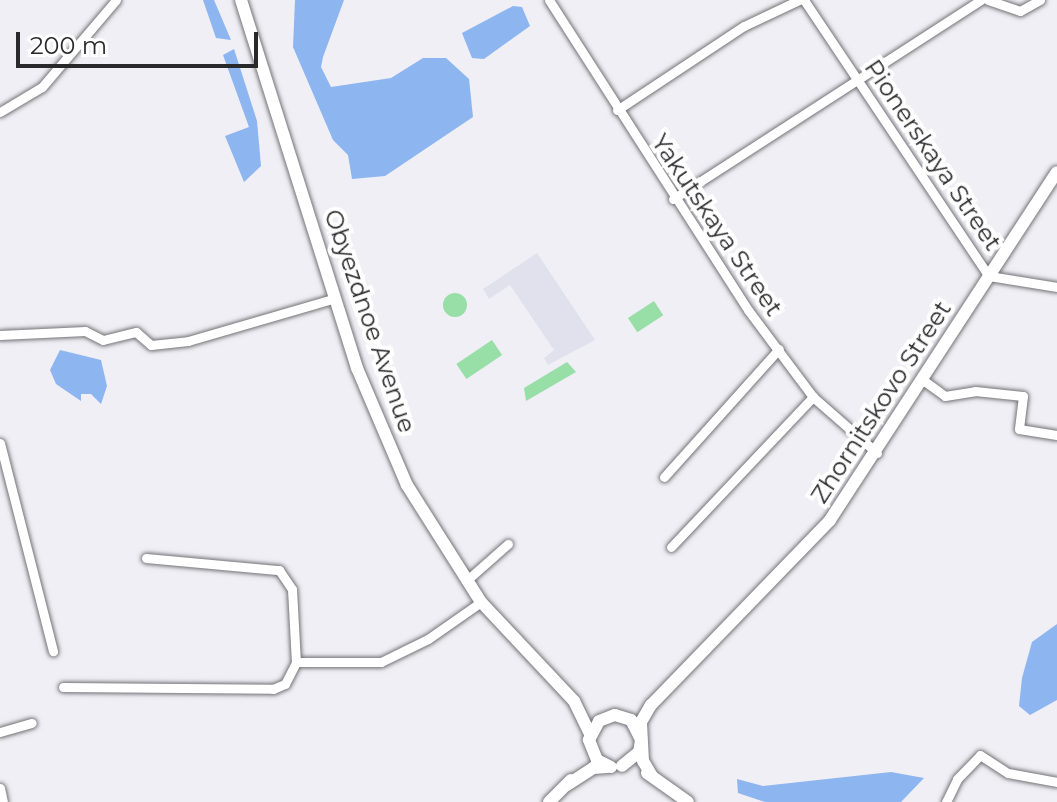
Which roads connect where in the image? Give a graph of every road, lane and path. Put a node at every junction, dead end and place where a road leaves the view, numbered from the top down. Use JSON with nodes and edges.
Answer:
{"nodes":[{"id":1,"x":116,"y":0,"type":"edge"},
{"id":2,"x":241,"y":0,"type":"edge"},
{"id":3,"x":802,"y":0,"type":"edge"},
{"id":4,"x":981,"y":0,"type":"edge"},
{"id":5,"x":988,"y":0,"type":"edge"},
{"id":6,"x":1040,"y":0,"type":"edge"},
{"id":7,"x":552,"y":1,"type":"edge"},
{"id":8,"x":858,"y":78,"type":"junction"},
{"id":9,"x":617,"y":110,"type":"junction"},
{"id":10,"x":0,"y":112,"type":"edge"},
{"id":11,"x":1057,"y":172,"type":"edge"},
{"id":12,"x":673,"y":199,"type":"junction"},
{"id":13,"x":989,"y":276,"type":"junction"},
{"id":14,"x":1057,"y":287,"type":"edge"},
{"id":15,"x":336,"y":298,"type":"junction"},
{"id":16,"x":0,"y":335,"type":"edge"},
{"id":17,"x":779,"y":349,"type":"junction"},
{"id":18,"x":923,"y":380,"type":"junction"},
{"id":19,"x":813,"y":397,"type":"junction"},
{"id":20,"x":1057,"y":435,"type":"edge"},
{"id":21,"x":0,"y":443,"type":"edge"},
{"id":22,"x":877,"y":453,"type":"junction"},
{"id":23,"x":664,"y":477,"type":"dead end"},
{"id":24,"x":508,"y":544,"type":"dead end"},
{"id":25,"x":671,"y":547,"type":"dead end"},
{"id":26,"x":146,"y":558,"type":"dead end"},
{"id":27,"x":466,"y":581,"type":"junction"},
{"id":28,"x":481,"y":602,"type":"junction"},
{"id":29,"x":53,"y":651,"type":"dead end"},
{"id":30,"x":296,"y":662,"type":"junction"},
{"id":31,"x":63,"y":687,"type":"dead end"},
{"id":32,"x":574,"y":701,"type":"junction"},
{"id":33,"x":651,"y":705,"type":"junction"},
{"id":34,"x":611,"y":716,"type":"junction"},
{"id":35,"x":32,"y":723,"type":"dead end"},
{"id":36,"x":0,"y":732,"type":"edge"},
{"id":37,"x":590,"y":740,"type":"junction"},
{"id":38,"x":641,"y":740,"type":"junction"},
{"id":39,"x":616,"y":766,"type":"junction"},
{"id":40,"x":652,"y":776,"type":"junction"},
{"id":41,"x":1057,"y":782,"type":"edge"},
{"id":42,"x":567,"y":785,"type":"junction"},
{"id":43,"x":0,"y":788,"type":"edge"},
{"id":44,"x":3,"y":802,"type":"edge"},
{"id":45,"x":549,"y":802,"type":"edge"},
{"id":46,"x":688,"y":802,"type":"edge"},
{"id":47,"x":946,"y":802,"type":"edge"}],
"edges":[{"from":1,"to":10,"type":"street"},
{"from":2,"to":15,"type":"main road","name":"Obyezdnoe Avenue"},
{"from":3,"to":8,"type":"street","name":"Pionerskaya Street"},
{"from":3,"to":9,"type":"street"},
{"from":4,"to":8,"type":"street"},
{"from":5,"to":6,"type":"street"},
{"from":7,"to":9,"type":"street","name":"Yakutskaya Street"},
{"from":8,"to":12,"type":"street"},
{"from":8,"to":13,"type":"street","name":"Pionerskaya Street"},
{"from":9,"to":12,"type":"street","name":"Yakutskaya Street"},
{"from":11,"to":13,"type":"main road","name":"Zhornitskovo Street"},
{"from":12,"to":17,"type":"street","name":"Yakutskaya Street"},
{"from":13,"to":14,"type":"street","name":"Pionerskaya Street"},
{"from":13,"to":18,"type":"main road","name":"Zhornitskovo Street"},
{"from":15,"to":16,"type":"street"},
{"from":15,"to":27,"type":"main road","name":"Obyezdnoe Avenue"},
{"from":17,"to":19,"type":"street","name":"Yakutskaya Street"},
{"from":17,"to":23,"type":"street"},
{"from":18,"to":20,"type":"street"},
{"from":18,"to":22,"type":"main road","name":"Zhornitskovo Street"},
{"from":19,"to":22,"type":"street","name":"Yakutskaya Street"},
{"from":19,"to":25,"type":"street"},
{"from":21,"to":29,"type":"street"},
{"from":22,"to":33,"type":"main road","name":"Zhornitskovo Street"},
{"from":24,"to":27,"type":"street"},
{"from":26,"to":30,"type":"street"},
{"from":27,"to":28,"type":"main road","name":"Obyezdnoe Avenue"},
{"from":28,"to":30,"type":"street"},
{"from":28,"to":32,"type":"main road","name":"Obyezdnoe Avenue"},
{"from":30,"to":31,"type":"street"},
{"from":32,"to":34,"type":"main road","name":"Obyezdnoe Avenue"},
{"from":32,"to":37,"type":"main road","name":"Obyezdnoe Avenue"},
{"from":33,"to":34,"type":"main road","name":"Zhornitskovo Street"},
{"from":33,"to":38,"type":"main road","name":"Zhornitskovo Street"},
{"from":34,"to":37,"type":"main road"},
{"from":34,"to":38,"type":"main road"},
{"from":35,"to":36,"type":"street"},
{"from":37,"to":39,"type":"main road"},
{"from":37,"to":42,"type":"main road"},
{"from":38,"to":39,"type":"main road"},
{"from":38,"to":40,"type":"main road"},
{"from":39,"to":40,"type":"main road"},
{"from":39,"to":42,"type":"main road"},
{"from":40,"to":46,"type":"main road"},
{"from":41,"to":47,"type":"street"},
{"from":42,"to":45,"type":"main road"},
{"from":43,"to":44,"type":"street"}]}
